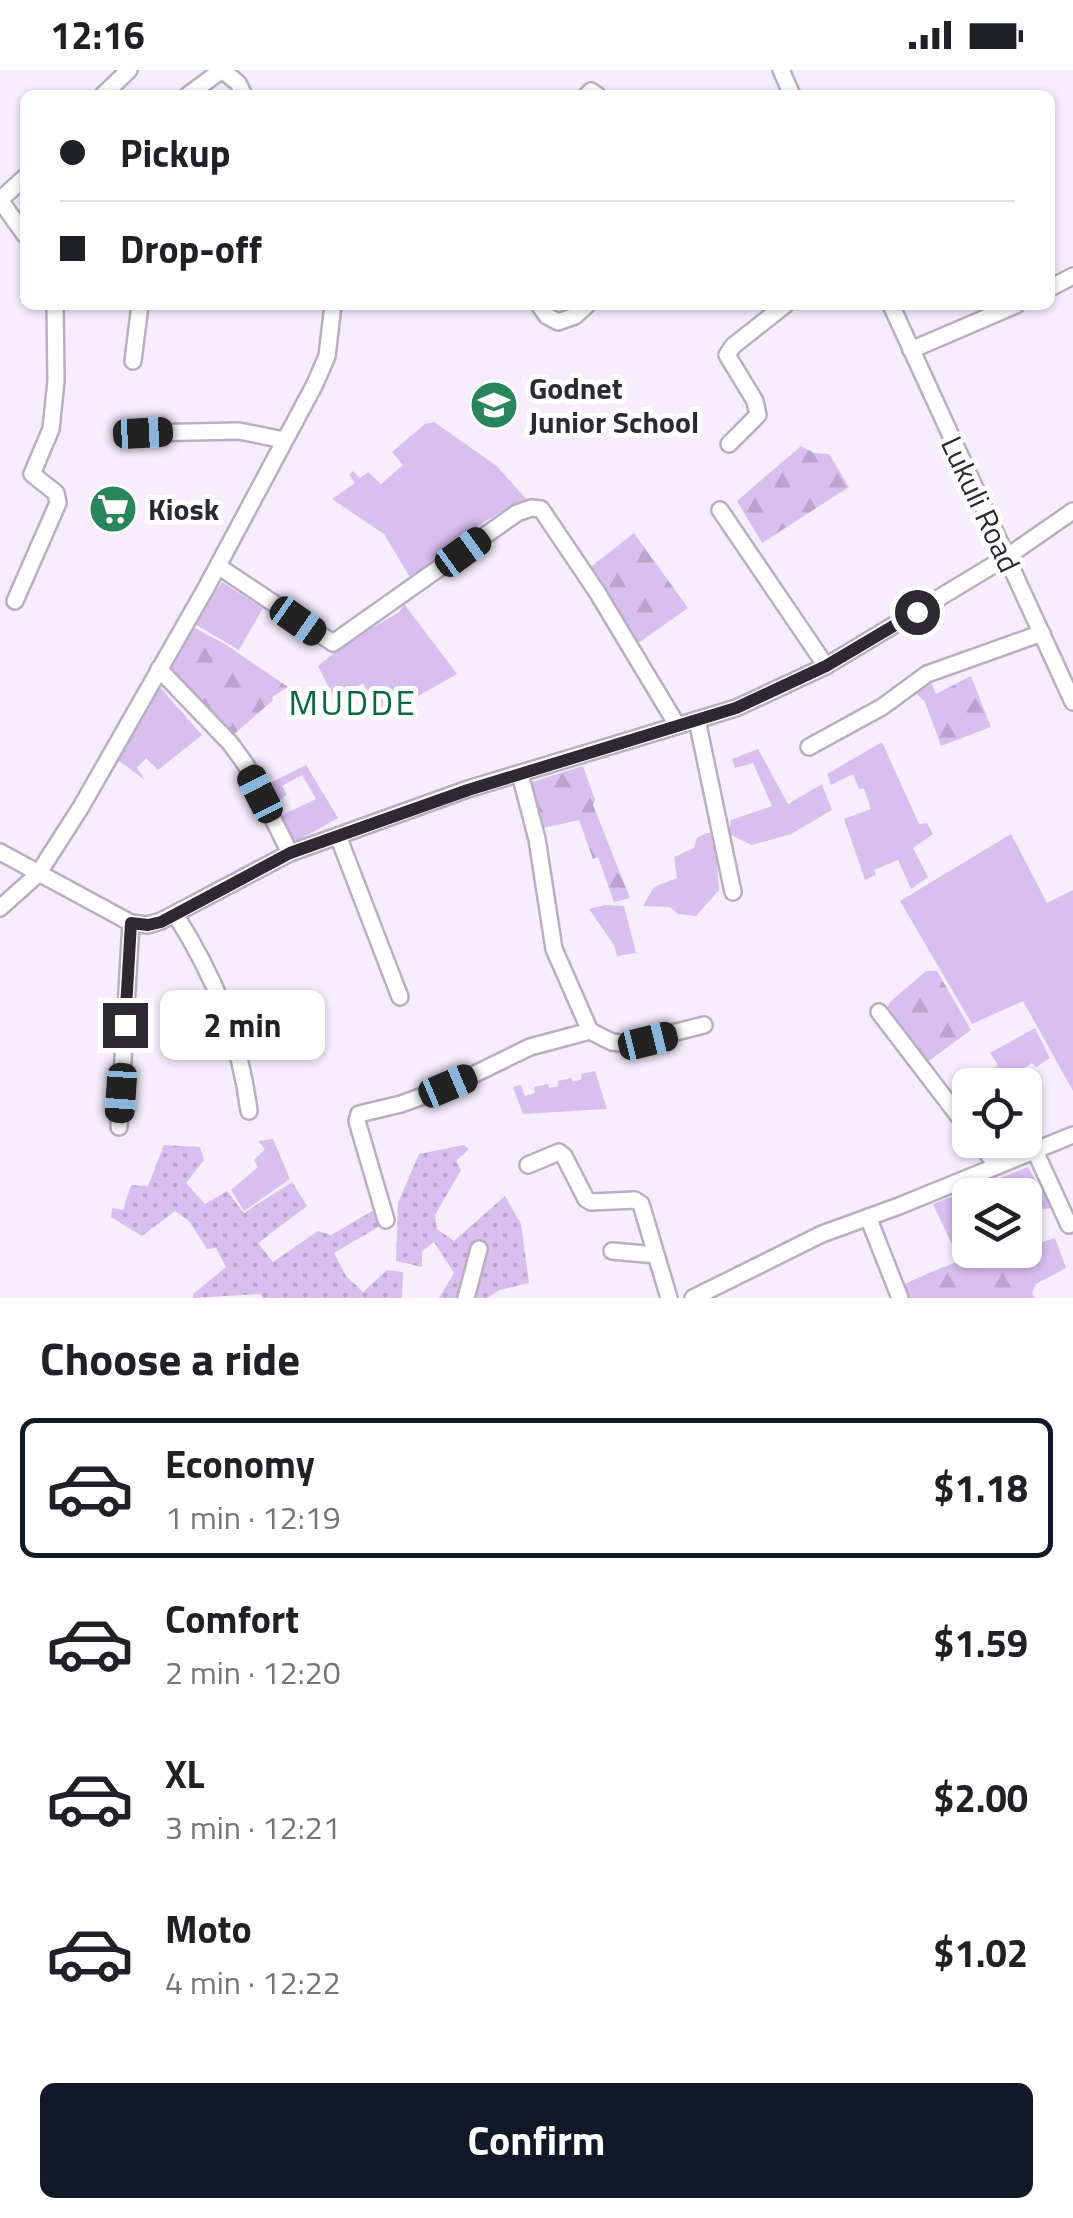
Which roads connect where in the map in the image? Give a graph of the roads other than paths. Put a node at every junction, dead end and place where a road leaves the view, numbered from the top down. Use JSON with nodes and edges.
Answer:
{"nodes":[{"id":1,"x":130,"y":70,"type":"edge"},
{"id":2,"x":108,"y":90,"type":"edge"},
{"id":3,"x":195,"y":90,"type":"edge"},
{"id":4,"x":242,"y":90,"type":"edge"},
{"id":5,"x":20,"y":182,"type":"edge"},
{"id":6,"x":20,"y":228,"type":"edge"},
{"id":7,"x":55,"y":310,"type":"edge"},
{"id":8,"x":139,"y":310,"type":"edge"},
{"id":9,"x":332,"y":310,"type":"edge"},
{"id":10,"x":543,"y":310,"type":"edge"},
{"id":11,"x":582,"y":310,"type":"edge"},
{"id":12,"x":780,"y":310,"type":"edge"},
{"id":13,"x":892,"y":310,"type":"edge"},
{"id":14,"x":1004,"y":310,"type":"edge"},
{"id":15,"x":912,"y":350,"type":"junction"},
{"id":16,"x":133,"y":361,"type":"dead end"},
{"id":17,"x":143,"y":433,"type":"dead end"},
{"id":18,"x":284,"y":440,"type":"junction"},
{"id":19,"x":729,"y":444,"type":"dead end"},
{"id":20,"x":720,"y":510,"type":"dead end"},
{"id":21,"x":1073,"y":511,"type":"edge"},
{"id":22,"x":1006,"y":558,"type":"junction"},
{"id":23,"x":218,"y":566,"type":"junction"},
{"id":24,"x":15,"y":601,"type":"dead end"},
{"id":25,"x":1042,"y":633,"type":"junction"},
{"id":26,"x":826,"y":666,"type":"junction"},
{"id":27,"x":159,"y":669,"type":"junction"},
{"id":28,"x":1066,"y":669,"type":"edge"},
{"id":29,"x":1073,"y":702,"type":"edge"},
{"id":30,"x":697,"y":720,"type":"junction"},
{"id":31,"x":677,"y":724,"type":"junction"},
{"id":32,"x":809,"y":747,"type":"dead end"},
{"id":33,"x":520,"y":774,"type":"junction"},
{"id":34,"x":338,"y":836,"type":"junction"},
{"id":35,"x":0,"y":852,"type":"edge"},
{"id":36,"x":290,"y":853,"type":"junction"},
{"id":37,"x":38,"y":874,"type":"junction"},
{"id":38,"x":733,"y":892,"type":"dead end"},
{"id":39,"x":0,"y":908,"type":"edge"},
{"id":40,"x":176,"y":914,"type":"junction"},
{"id":41,"x":131,"y":923,"type":"junction"},
{"id":42,"x":400,"y":997,"type":"dead end"},
{"id":43,"x":878,"y":1012,"type":"dead end"},
{"id":44,"x":704,"y":1025,"type":"dead end"},
{"id":45,"x":590,"y":1031,"type":"junction"},
{"id":46,"x":952,"y":1108,"type":"edge"},
{"id":47,"x":250,"y":1111,"type":"dead end"},
{"id":48,"x":118,"y":1127,"type":"dead end"},
{"id":49,"x":1073,"y":1135,"type":"edge"},
{"id":50,"x":1042,"y":1148,"type":"edge"},
{"id":51,"x":991,"y":1158,"type":"edge"},
{"id":52,"x":1017,"y":1158,"type":"edge"},
{"id":53,"x":1038,"y":1158,"type":"edge"},
{"id":54,"x":528,"y":1165,"type":"dead end"},
{"id":55,"x":997,"y":1166,"type":"junction"},
{"id":56,"x":868,"y":1217,"type":"junction"},
{"id":57,"x":386,"y":1220,"type":"dead end"},
{"id":58,"x":1069,"y":1224,"type":"dead end"},
{"id":59,"x":479,"y":1250,"type":"dead end"},
{"id":60,"x":612,"y":1251,"type":"dead end"},
{"id":61,"x":656,"y":1255,"type":"junction"},
{"id":62,"x":466,"y":1298,"type":"edge"},
{"id":63,"x":669,"y":1298,"type":"edge"},
{"id":64,"x":693,"y":1298,"type":"edge"},
{"id":65,"x":900,"y":1298,"type":"edge"}],
"edges":[{"from":1,"to":2,"type":"street"},
{"from":3,"to":4,"type":"street"},
{"from":5,"to":6,"type":"street"},
{"from":7,"to":24,"type":"street"},
{"from":8,"to":16,"type":"street"},
{"from":9,"to":18,"type":"street"},
{"from":10,"to":11,"type":"street"},
{"from":12,"to":19,"type":"street"},
{"from":13,"to":15,"type":"street","name":"Lukuli Road"},
{"from":14,"to":15,"type":"street"},
{"from":15,"to":22,"type":"street","name":"Lukuli Road"},
{"from":17,"to":18,"type":"street"},
{"from":18,"to":23,"type":"street"},
{"from":20,"to":26,"type":"street"},
{"from":21,"to":22,"type":"street"},
{"from":22,"to":25,"type":"street","name":"Lukuli Road"},
{"from":22,"to":26,"type":"street"},
{"from":23,"to":27,"type":"street"},
{"from":23,"to":31,"type":"street"},
{"from":25,"to":28,"type":"street","name":"Lukuli Road"},
{"from":25,"to":32,"type":"street"},
{"from":26,"to":30,"type":"street"},
{"from":27,"to":36,"type":"street"},
{"from":27,"to":37,"type":"street"},
{"from":28,"to":29,"type":"street","name":"Lukuli Road"},
{"from":30,"to":31,"type":"street"},
{"from":30,"to":38,"type":"street"},
{"from":31,"to":33,"type":"street"},
{"from":33,"to":34,"type":"street"},
{"from":33,"to":45,"type":"street"},
{"from":34,"to":36,"type":"street"},
{"from":34,"to":42,"type":"street"},
{"from":35,"to":37,"type":"street"},
{"from":36,"to":40,"type":"street"},
{"from":37,"to":39,"type":"street"},
{"from":37,"to":41,"type":"street"},
{"from":40,"to":41,"type":"street"},
{"from":40,"to":47,"type":"street"},
{"from":41,"to":48,"type":"street"},
{"from":43,"to":46,"type":"street"},
{"from":44,"to":45,"type":"street"},
{"from":45,"to":57,"type":"street"},
{"from":49,"to":50,"type":"street"},
{"from":51,"to":55,"type":"street"},
{"from":52,"to":55,"type":"street"},
{"from":53,"to":58,"type":"street"},
{"from":54,"to":61,"type":"street"},
{"from":55,"to":56,"type":"street"},
{"from":56,"to":64,"type":"street"},
{"from":56,"to":65,"type":"street"},
{"from":59,"to":62,"type":"street"},
{"from":60,"to":61,"type":"street"},
{"from":61,"to":63,"type":"street"}]}
